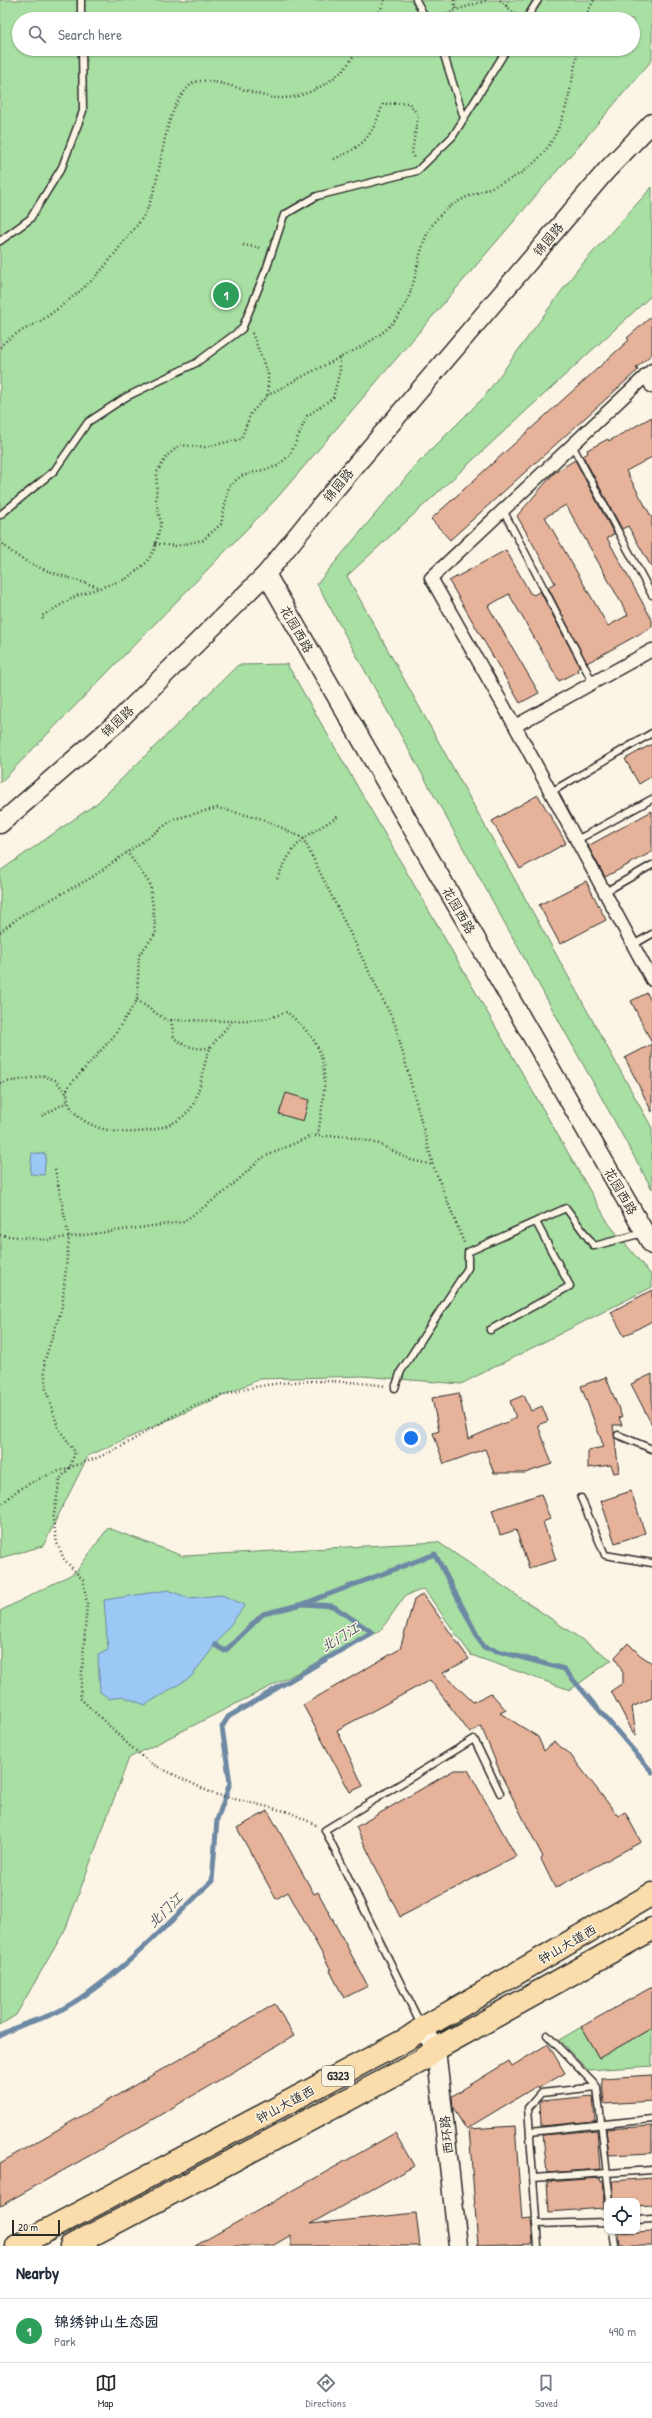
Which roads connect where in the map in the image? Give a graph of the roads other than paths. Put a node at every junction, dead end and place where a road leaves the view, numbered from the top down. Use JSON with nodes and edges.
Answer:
{"nodes":[{"id":1,"x":81,"y":0,"type":"edge"},
{"id":2,"x":416,"y":0,"type":"edge"},
{"id":3,"x":538,"y":0,"type":"edge"},
{"id":4,"x":81,"y":12,"type":"edge"},
{"id":5,"x":422,"y":12,"type":"edge"},
{"id":6,"x":530,"y":12,"type":"edge"},
{"id":7,"x":82,"y":56,"type":"edge"},
{"id":8,"x":444,"y":56,"type":"edge"},
{"id":9,"x":503,"y":56,"type":"edge"},
{"id":10,"x":464,"y":118,"type":"junction"},
{"id":11,"x":652,"y":123,"type":"edge"},
{"id":12,"x":0,"y":241,"type":"edge"},
{"id":13,"x":649,"y":373,"type":"edge"},
{"id":14,"x":652,"y":387,"type":"edge"},
{"id":15,"x":572,"y":445,"type":"junction"},
{"id":16,"x":503,"y":510,"type":"junction"},
{"id":17,"x":0,"y":515,"type":"edge"},
{"id":18,"x":266,"y":574,"type":"junction"},
{"id":19,"x":652,"y":595,"type":"edge"},
{"id":20,"x":652,"y":650,"type":"edge"},
{"id":21,"x":593,"y":683,"type":"junction"},
{"id":22,"x":515,"y":726,"type":"junction"},
{"id":23,"x":652,"y":733,"type":"edge"},
{"id":24,"x":551,"y":792,"type":"junction"},
{"id":25,"x":652,"y":799,"type":"edge"},
{"id":26,"x":0,"y":824,"type":"edge"},
{"id":27,"x":577,"y":840,"type":"junction"},
{"id":28,"x":652,"y":865,"type":"edge"},
{"id":29,"x":605,"y":892,"type":"junction"},
{"id":30,"x":652,"y":934,"type":"edge"},
{"id":31,"x":633,"y":945,"type":"junction"},
{"id":32,"x":652,"y":980,"type":"edge"},
{"id":33,"x":536,"y":1222,"type":"junction"},
{"id":34,"x":648,"y":1239,"type":"edge"},
{"id":35,"x":490,"y":1330,"type":"dead end"},
{"id":36,"x":395,"y":1388,"type":"road end"},
{"id":37,"x":618,"y":1435,"type":"dead end"},
{"id":38,"x":652,"y":1449,"type":"edge"},
{"id":39,"x":581,"y":1498,"type":"dead end"},
{"id":40,"x":652,"y":1563,"type":"edge"},
{"id":41,"x":500,"y":1792,"type":"dead end"},
{"id":42,"x":652,"y":1894,"type":"edge"},
{"id":43,"x":652,"y":1929,"type":"edge"},
{"id":44,"x":422,"y":2028,"type":"junction"},
{"id":45,"x":547,"y":2035,"type":"dead end"},
{"id":46,"x":436,"y":2049,"type":"junction"},
{"id":47,"x":597,"y":2087,"type":"junction"},
{"id":48,"x":652,"y":2119,"type":"edge"},
{"id":49,"x":602,"y":2125,"type":"junction"},
{"id":50,"x":530,"y":2132,"type":"junction"},
{"id":51,"x":652,"y":2170,"type":"edge"},
{"id":52,"x":607,"y":2172,"type":"junction"},
{"id":53,"x":533,"y":2178,"type":"junction"},
{"id":54,"x":610,"y":2198,"type":"edge"},
{"id":55,"x":652,"y":2219,"type":"edge"},
{"id":56,"x":640,"y":2220,"type":"edge"},
{"id":57,"x":604,"y":2222,"type":"edge"},
{"id":58,"x":537,"y":2224,"type":"junction"},
{"id":59,"x":613,"y":2234,"type":"edge"},
{"id":60,"x":18,"y":2246,"type":"edge"},
{"id":61,"x":70,"y":2246,"type":"edge"},
{"id":62,"x":458,"y":2246,"type":"edge"},
{"id":63,"x":538,"y":2246,"type":"edge"},
{"id":64,"x":615,"y":2246,"type":"edge"}],
"edges":[{"from":1,"to":4,"type":"lane"},
{"from":2,"to":5,"type":"lane"},
{"from":3,"to":6,"type":"lane"},
{"from":7,"to":12,"type":"lane"},
{"from":8,"to":10,"type":"lane"},
{"from":9,"to":10,"type":"lane"},
{"from":10,"to":17,"type":"lane"},
{"from":11,"to":18,"type":"street","name":"锦园路"},
{"from":13,"to":14,"type":"street"},
{"from":13,"to":15,"type":"street"},
{"from":15,"to":16,"type":"street"},
{"from":15,"to":19,"type":"lane"},
{"from":16,"to":21,"type":"lane"},
{"from":16,"to":22,"type":"street"},
{"from":18,"to":26,"type":"street","name":"锦园路"},
{"from":18,"to":34,"type":"street","name":"花园西路"},
{"from":20,"to":21,"type":"street"},
{"from":21,"to":22,"type":"street"},
{"from":22,"to":24,"type":"street"},
{"from":23,"to":24,"type":"lane"},
{"from":24,"to":27,"type":"street"},
{"from":25,"to":27,"type":"lane"},
{"from":27,"to":29,"type":"street"},
{"from":28,"to":29,"type":"lane"},
{"from":29,"to":31,"type":"street"},
{"from":30,"to":31,"type":"lane"},
{"from":31,"to":32,"type":"street"},
{"from":33,"to":34,"type":"lane"},
{"from":33,"to":35,"type":"lane"},
{"from":33,"to":36,"type":"lane"},
{"from":37,"to":38,"type":"lane"},
{"from":39,"to":40,"type":"lane"},
{"from":41,"to":44,"type":"lane"},
{"from":42,"to":44,"type":"highway","name":"钟山大道西","number":"G323"},
{"from":43,"to":46,"type":"highway","name":"钟山大道西","number":"G323"},
{"from":44,"to":46,"type":"street","name":"西环路"},
{"from":44,"to":60,"type":"highway","name":"钟山大道西","number":"G323"},
{"from":45,"to":47,"type":"lane"},
{"from":46,"to":61,"type":"highway","name":"钟山大道西","number":"G323"},
{"from":46,"to":62,"type":"street","name":"西环路"},
{"from":47,"to":49,"type":"lane"},
{"from":47,"to":50,"type":"lane"},
{"from":48,"to":49,"type":"lane"},
{"from":49,"to":50,"type":"lane"},
{"from":49,"to":52,"type":"lane"},
{"from":50,"to":53,"type":"lane"},
{"from":51,"to":52,"type":"lane"},
{"from":52,"to":53,"type":"lane"},
{"from":52,"to":54,"type":"lane"},
{"from":53,"to":58,"type":"lane"},
{"from":55,"to":56,"type":"lane"},
{"from":57,"to":58,"type":"lane"},
{"from":58,"to":63,"type":"lane"},
{"from":59,"to":64,"type":"lane"}]}
